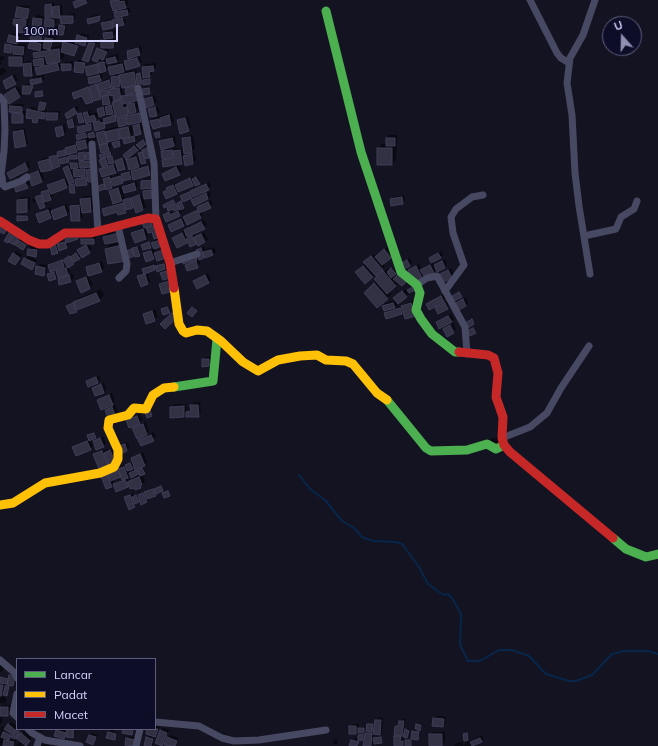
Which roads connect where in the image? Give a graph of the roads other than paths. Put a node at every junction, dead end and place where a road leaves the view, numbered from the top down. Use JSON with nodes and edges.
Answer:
{"nodes":[{"id":1,"x":530,"y":0,"type":"edge"},
{"id":2,"x":595,"y":0,"type":"edge"},
{"id":3,"x":326,"y":11,"type":"dead end"},
{"id":4,"x":569,"y":63,"type":"junction"},
{"id":5,"x":138,"y":88,"type":"dead end"},
{"id":6,"x":0,"y":97,"type":"edge"},
{"id":7,"x":92,"y":144,"type":"dead end"},
{"id":8,"x":2,"y":173,"type":"junction"},
{"id":9,"x":27,"y":176,"type":"dead end"},
{"id":10,"x":0,"y":183,"type":"edge"},
{"id":11,"x":483,"y":195,"type":"dead end"},
{"id":12,"x":637,"y":201,"type":"dead end"},
{"id":13,"x":156,"y":219,"type":"junction"},
{"id":14,"x":0,"y":221,"type":"edge"},
{"id":15,"x":118,"y":226,"type":"junction"},
{"id":16,"x":98,"y":231,"type":"junction"},
{"id":17,"x":584,"y":236,"type":"junction"},
{"id":18,"x":197,"y":254,"type":"dead end"},
{"id":19,"x":170,"y":262,"type":"junction"},
{"id":20,"x":590,"y":274,"type":"dead end"},
{"id":21,"x":119,"y":278,"type":"dead end"},
{"id":22,"x":417,"y":285,"type":"junction"},
{"id":23,"x":445,"y":291,"type":"junction"},
{"id":24,"x":222,"y":342,"type":"junction"},
{"id":25,"x":589,"y":346,"type":"dead end"},
{"id":26,"x":467,"y":354,"type":"junction"},
{"id":27,"x":503,"y":442,"type":"junction"},
{"id":28,"x":0,"y":505,"type":"edge"},
{"id":29,"x":658,"y":554,"type":"edge"},
{"id":30,"x":0,"y":660,"type":"edge"},
{"id":31,"x":16,"y":675,"type":"edge"},
{"id":32,"x":16,"y":699,"type":"edge"},
{"id":33,"x":16,"y":716,"type":"edge"},
{"id":34,"x":156,"y":722,"type":"edge"},
{"id":35,"x":29,"y":730,"type":"edge"},
{"id":36,"x":140,"y":730,"type":"edge"},
{"id":37,"x":326,"y":730,"type":"dead end"},
{"id":38,"x":40,"y":737,"type":"junction"},
{"id":39,"x":37,"y":746,"type":"edge"},
{"id":40,"x":80,"y":746,"type":"edge"},
{"id":41,"x":136,"y":746,"type":"edge"}],
"edges":[{"from":1,"to":4,"type":"street"},
{"from":2,"to":4,"type":"street"},
{"from":3,"to":22,"type":"street"},
{"from":4,"to":17,"type":"street"},
{"from":5,"to":13,"type":"street"},
{"from":6,"to":8,"type":"street"},
{"from":7,"to":16,"type":"street"},
{"from":8,"to":9,"type":"street"},
{"from":8,"to":10,"type":"street"},
{"from":11,"to":23,"type":"street"},
{"from":12,"to":17,"type":"street"},
{"from":13,"to":15,"type":"street"},
{"from":13,"to":19,"type":"street"},
{"from":14,"to":16,"type":"street"},
{"from":15,"to":16,"type":"street"},
{"from":15,"to":21,"type":"street"},
{"from":17,"to":20,"type":"street"},
{"from":18,"to":19,"type":"street"},
{"from":19,"to":24,"type":"street"},
{"from":22,"to":23,"type":"street"},
{"from":22,"to":26,"type":"street"},
{"from":23,"to":26,"type":"street"},
{"from":24,"to":27,"type":"street"},
{"from":24,"to":28,"type":"street"},
{"from":25,"to":27,"type":"street"},
{"from":26,"to":27,"type":"street"},
{"from":27,"to":29,"type":"street"},
{"from":30,"to":31,"type":"street"},
{"from":32,"to":33,"type":"street"},
{"from":34,"to":37,"type":"street"},
{"from":35,"to":38,"type":"street"},
{"from":36,"to":41,"type":"street"},
{"from":38,"to":39,"type":"street"},
{"from":38,"to":40,"type":"street"}]}
